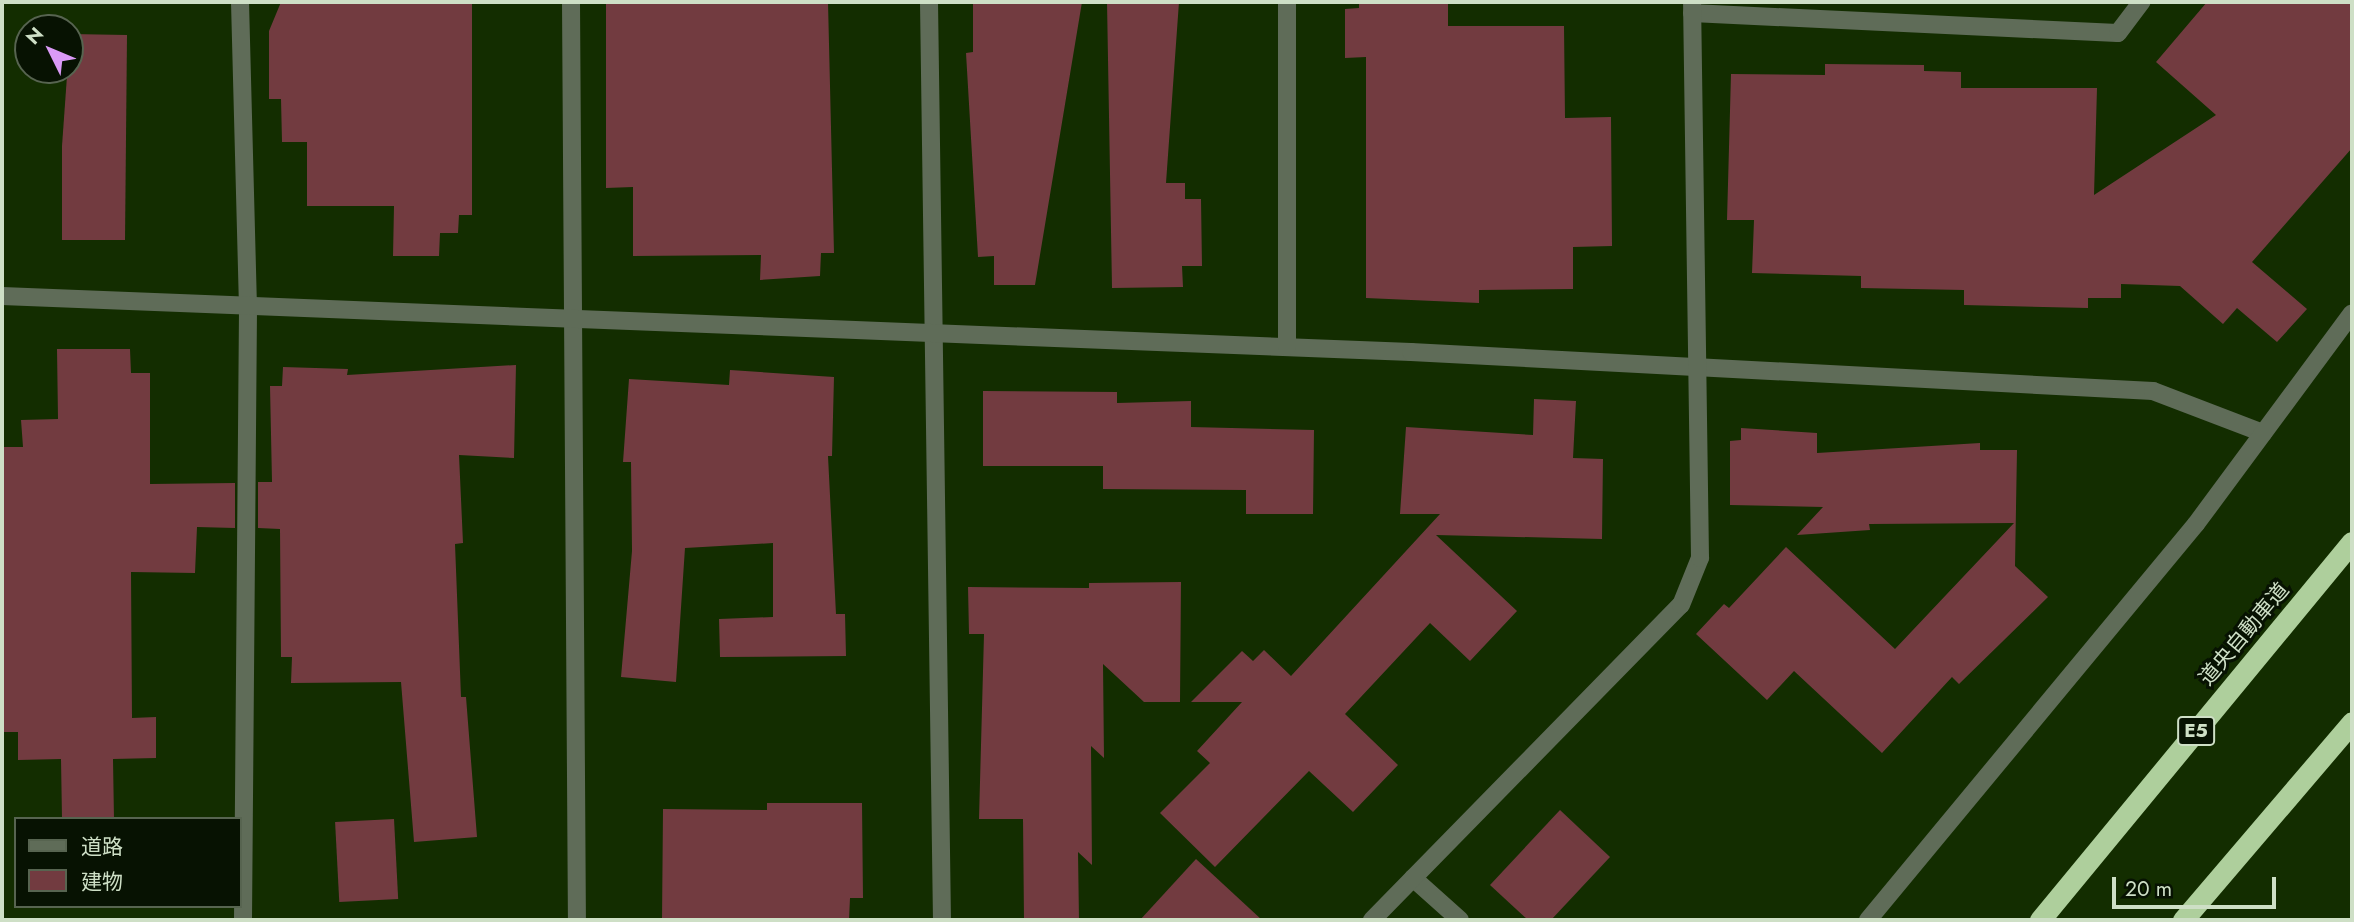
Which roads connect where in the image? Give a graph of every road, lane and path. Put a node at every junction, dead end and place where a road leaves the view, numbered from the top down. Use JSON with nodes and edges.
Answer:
{"nodes":[{"id":1,"x":240,"y":2,"type":"edge"},
{"id":2,"x":572,"y":2,"type":"edge"},
{"id":3,"x":929,"y":2,"type":"edge"},
{"id":4,"x":1287,"y":2,"type":"edge"},
{"id":5,"x":2141,"y":2,"type":"edge"},
{"id":6,"x":1692,"y":8,"type":"edge"},
{"id":7,"x":2,"y":296,"type":"edge"},
{"id":8,"x":248,"y":309,"type":"junction"},
{"id":9,"x":2352,"y":313,"type":"edge"},
{"id":10,"x":572,"y":318,"type":"junction"},
{"id":11,"x":933,"y":333,"type":"junction"},
{"id":12,"x":1287,"y":348,"type":"junction"},
{"id":13,"x":1697,"y":367,"type":"junction"},
{"id":14,"x":2263,"y":433,"type":"junction"},
{"id":15,"x":2352,"y":542,"type":"edge"},
{"id":16,"x":2352,"y":722,"type":"edge"},
{"id":17,"x":1413,"y":878,"type":"junction"},
{"id":18,"x":243,"y":920,"type":"edge"},
{"id":19,"x":577,"y":920,"type":"edge"},
{"id":20,"x":942,"y":920,"type":"edge"},
{"id":21,"x":1372,"y":920,"type":"edge"},
{"id":22,"x":1460,"y":920,"type":"edge"},
{"id":23,"x":1868,"y":920,"type":"edge"},
{"id":24,"x":2040,"y":920,"type":"edge"},
{"id":25,"x":2183,"y":920,"type":"edge"}],
"edges":[{"from":1,"to":8,"type":"street"},
{"from":2,"to":10,"type":"street"},
{"from":3,"to":11,"type":"street"},
{"from":4,"to":12,"type":"street"},
{"from":5,"to":6,"type":"street"},
{"from":6,"to":13,"type":"street"},
{"from":7,"to":8,"type":"street"},
{"from":8,"to":10,"type":"street"},
{"from":8,"to":18,"type":"street"},
{"from":9,"to":14,"type":"street"},
{"from":10,"to":11,"type":"street"},
{"from":10,"to":19,"type":"street"},
{"from":11,"to":12,"type":"street"},
{"from":11,"to":20,"type":"street"},
{"from":12,"to":13,"type":"street"},
{"from":13,"to":14,"type":"street"},
{"from":13,"to":17,"type":"street"},
{"from":14,"to":23,"type":"street"},
{"from":15,"to":24,"type":"highway","name":"道央自動車道","number":"E5"},
{"from":16,"to":25,"type":"highway"},
{"from":17,"to":21,"type":"street"},
{"from":17,"to":22,"type":"street"}]}
